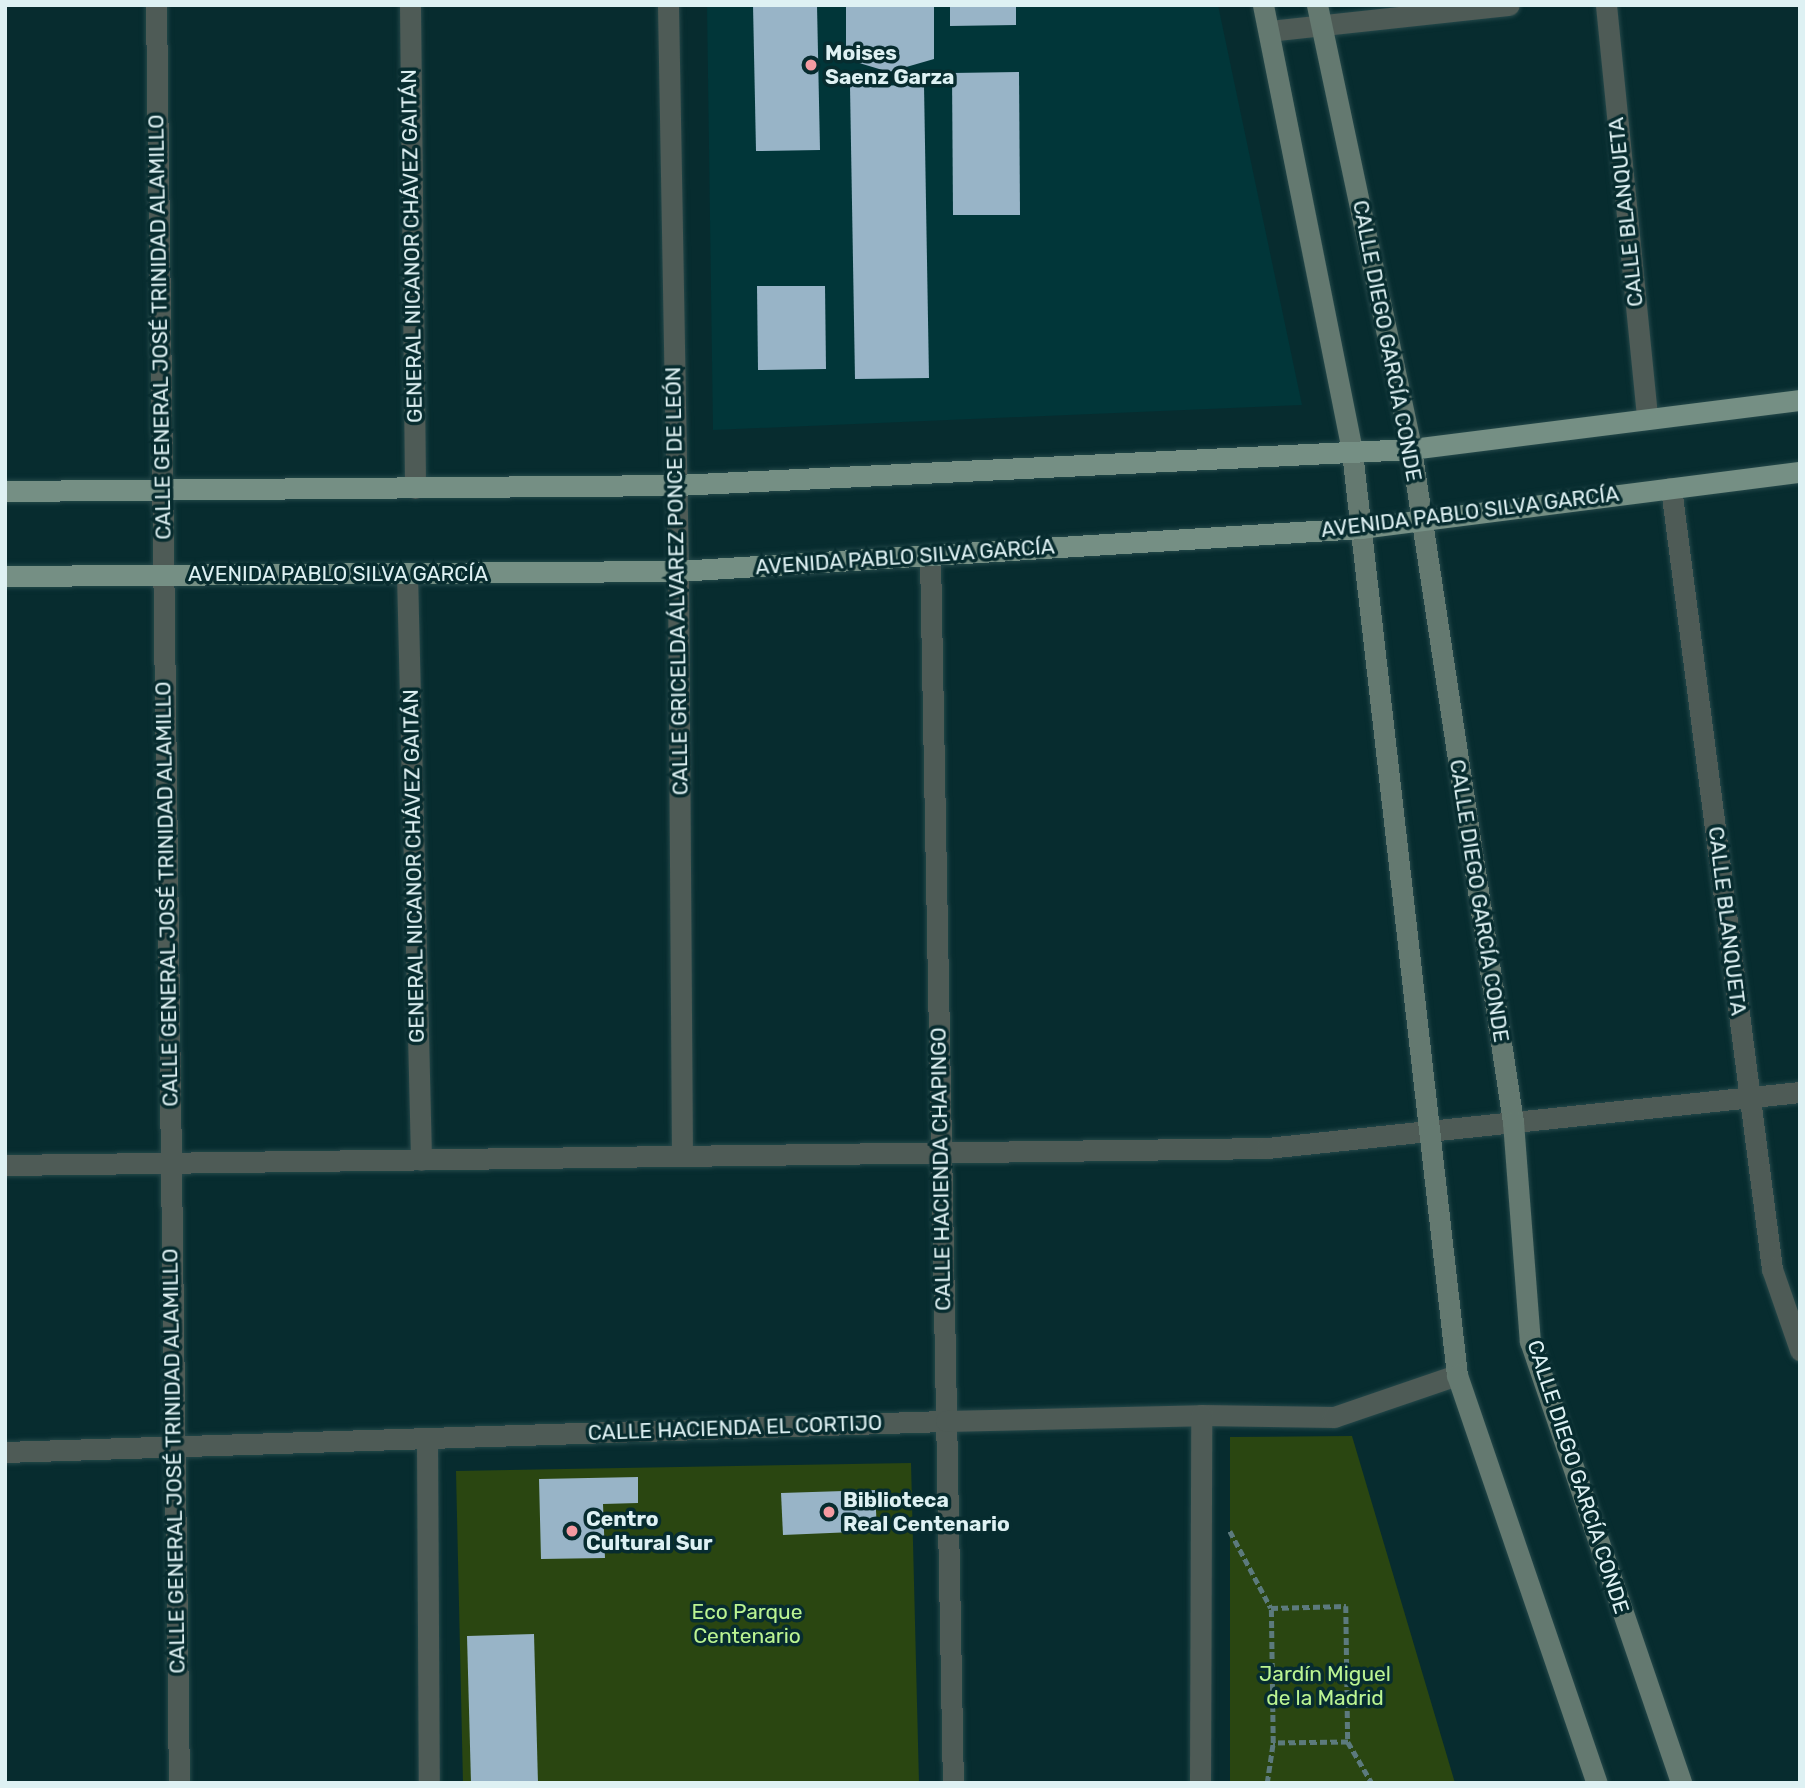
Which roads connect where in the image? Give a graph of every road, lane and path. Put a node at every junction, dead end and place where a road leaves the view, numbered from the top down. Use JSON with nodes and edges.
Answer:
{"nodes":[{"id":1,"x":156,"y":5,"type":"edge"},
{"id":2,"x":410,"y":5,"type":"edge"},
{"id":3,"x":668,"y":5,"type":"edge"},
{"id":4,"x":1263,"y":5,"type":"edge"},
{"id":5,"x":1509,"y":5,"type":"edge"},
{"id":6,"x":1606,"y":5,"type":"edge"},
{"id":7,"x":1320,"y":15,"type":"edge"},
{"id":8,"x":1269,"y":31,"type":"junction"},
{"id":9,"x":1800,"y":400,"type":"edge"},
{"id":10,"x":1647,"y":419,"type":"junction"},
{"id":11,"x":1411,"y":449,"type":"junction"},
{"id":12,"x":1352,"y":452,"type":"junction"},
{"id":13,"x":1800,"y":472,"type":"edge"},
{"id":14,"x":677,"y":485,"type":"junction"},
{"id":15,"x":415,"y":488,"type":"junction"},
{"id":16,"x":1671,"y":488,"type":"junction"},
{"id":17,"x":164,"y":489,"type":"junction"},
{"id":18,"x":5,"y":491,"type":"edge"},
{"id":19,"x":1421,"y":520,"type":"junction"},
{"id":20,"x":1361,"y":528,"type":"junction"},
{"id":21,"x":930,"y":556,"type":"junction"},
{"id":22,"x":678,"y":571,"type":"junction"},
{"id":23,"x":408,"y":573,"type":"junction"},
{"id":24,"x":163,"y":575,"type":"junction"},
{"id":25,"x":5,"y":576,"type":"edge"},
{"id":26,"x":1800,"y":1093,"type":"edge"},
{"id":27,"x":1749,"y":1098,"type":"junction"},
{"id":28,"x":1513,"y":1122,"type":"junction"},
{"id":29,"x":1429,"y":1131,"type":"junction"},
{"id":30,"x":941,"y":1152,"type":"junction"},
{"id":31,"x":682,"y":1156,"type":"junction"},
{"id":32,"x":421,"y":1160,"type":"junction"},
{"id":33,"x":171,"y":1163,"type":"junction"},
{"id":34,"x":5,"y":1165,"type":"edge"},
{"id":35,"x":1800,"y":1350,"type":"edge"},
{"id":36,"x":1457,"y":1375,"type":"junction"},
{"id":37,"x":1201,"y":1415,"type":"junction"},
{"id":38,"x":946,"y":1421,"type":"junction"},
{"id":39,"x":427,"y":1438,"type":"junction"},
{"id":40,"x":174,"y":1447,"type":"junction"},
{"id":41,"x":5,"y":1452,"type":"edge"},
{"id":42,"x":1226,"y":1524,"type":"dead end"},
{"id":43,"x":1270,"y":1608,"type":"junction"},
{"id":44,"x":1349,"y":1742,"type":"junction"},
{"id":45,"x":1273,"y":1743,"type":"junction"},
{"id":46,"x":179,"y":1783,"type":"edge"},
{"id":47,"x":429,"y":1783,"type":"edge"},
{"id":48,"x":953,"y":1783,"type":"edge"},
{"id":49,"x":1200,"y":1783,"type":"edge"},
{"id":50,"x":1267,"y":1783,"type":"edge"},
{"id":51,"x":1372,"y":1783,"type":"edge"},
{"id":52,"x":1597,"y":1783,"type":"edge"},
{"id":53,"x":1681,"y":1783,"type":"edge"}],
"edges":[{"from":1,"to":17,"type":"street","name":"CALLE GENERAL JOSÉ TRINIDAD ALAMILLO"},
{"from":2,"to":15,"type":"street","name":"GENERAL NICANOR CHÁVEZ GAITÁN"},
{"from":3,"to":14,"type":"street","name":"CALLE GRICELDA ÁLVAREZ PONCE DE LEÓN"},
{"from":4,"to":8,"type":"street"},
{"from":5,"to":7,"type":"street"},
{"from":6,"to":10,"type":"street","name":"CALLE BLANQUETA"},
{"from":7,"to":8,"type":"street"},
{"from":7,"to":11,"type":"street","name":"CALLE DIEGO GARCÍA CONDE"},
{"from":8,"to":12,"type":"street"},
{"from":9,"to":10,"type":"main road"},
{"from":10,"to":11,"type":"main road"},
{"from":11,"to":12,"type":"main road"},
{"from":11,"to":19,"type":"street","name":"CALLE DIEGO GARCÍA CONDE"},
{"from":12,"to":14,"type":"main road"},
{"from":12,"to":20,"type":"street"},
{"from":13,"to":16,"type":"main road","name":"AVENIDA PABLO SILVA GARCÍA"},
{"from":14,"to":15,"type":"main road"},
{"from":14,"to":22,"type":"street","name":"CALLE GRICELDA ÁLVAREZ PONCE DE LEÓN"},
{"from":15,"to":17,"type":"main road"},
{"from":16,"to":19,"type":"main road","name":"AVENIDA PABLO SILVA GARCÍA"},
{"from":16,"to":27,"type":"street","name":"CALLE BLANQUETA"},
{"from":17,"to":18,"type":"main road"},
{"from":17,"to":24,"type":"street","name":"CALLE GENERAL JOSÉ TRINIDAD ALAMILLO"},
{"from":19,"to":20,"type":"main road","name":"AVENIDA PABLO SILVA GARCÍA"},
{"from":19,"to":28,"type":"street","name":"CALLE DIEGO GARCÍA CONDE"},
{"from":20,"to":21,"type":"main road","name":"AVENIDA PABLO SILVA GARCÍA"},
{"from":20,"to":29,"type":"street"},
{"from":21,"to":22,"type":"main road","name":"AVENIDA PABLO SILVA GARCÍA"},
{"from":21,"to":30,"type":"street","name":"CALLE HACIENDA CHAPINGO"},
{"from":22,"to":23,"type":"main road","name":"AVENIDA PABLO SILVA GARCÍA"},
{"from":22,"to":31,"type":"street","name":"CALLE GRICELDA ÁLVAREZ PONCE DE LEÓN"},
{"from":23,"to":24,"type":"main road","name":"AVENIDA PABLO SILVA GARCÍA"},
{"from":23,"to":32,"type":"street","name":"GENERAL NICANOR CHÁVEZ GAITÁN"},
{"from":24,"to":25,"type":"main road","name":"AVENIDA PABLO SILVA GARCÍA"},
{"from":24,"to":33,"type":"street","name":"CALLE GENERAL JOSÉ TRINIDAD ALAMILLO"},
{"from":26,"to":27,"type":"street"},
{"from":27,"to":28,"type":"street"},
{"from":27,"to":35,"type":"street","name":"CALLE BLANQUETA"},
{"from":28,"to":29,"type":"street"},
{"from":28,"to":53,"type":"street","name":"CALLE DIEGO GARCÍA CONDE"},
{"from":29,"to":30,"type":"street"},
{"from":29,"to":36,"type":"street"},
{"from":30,"to":31,"type":"street"},
{"from":30,"to":38,"type":"street","name":"CALLE HACIENDA CHAPINGO"},
{"from":31,"to":32,"type":"street"},
{"from":32,"to":33,"type":"street"},
{"from":33,"to":34,"type":"street"},
{"from":33,"to":40,"type":"street","name":"CALLE GENERAL JOSÉ TRINIDAD ALAMILLO"},
{"from":36,"to":37,"type":"street","name":"CALLE HACIENDA EL CORTIJO"},
{"from":36,"to":52,"type":"street"},
{"from":37,"to":38,"type":"street","name":"CALLE HACIENDA EL CORTIJO"},
{"from":37,"to":49,"type":"street"},
{"from":38,"to":39,"type":"street","name":"CALLE HACIENDA EL CORTIJO"},
{"from":38,"to":48,"type":"street","name":"CALLE HACIENDA CHAPINGO"},
{"from":39,"to":40,"type":"street","name":"CALLE HACIENDA EL CORTIJO"},
{"from":39,"to":47,"type":"street"},
{"from":40,"to":41,"type":"street","name":"CALLE HACIENDA EL CORTIJO"},
{"from":40,"to":46,"type":"street","name":"CALLE GENERAL JOSÉ TRINIDAD ALAMILLO"},
{"from":42,"to":43,"type":"path"},
{"from":43,"to":44,"type":"path"},
{"from":43,"to":45,"type":"path"},
{"from":44,"to":45,"type":"path"},
{"from":44,"to":51,"type":"path"},
{"from":45,"to":50,"type":"path"}]}
